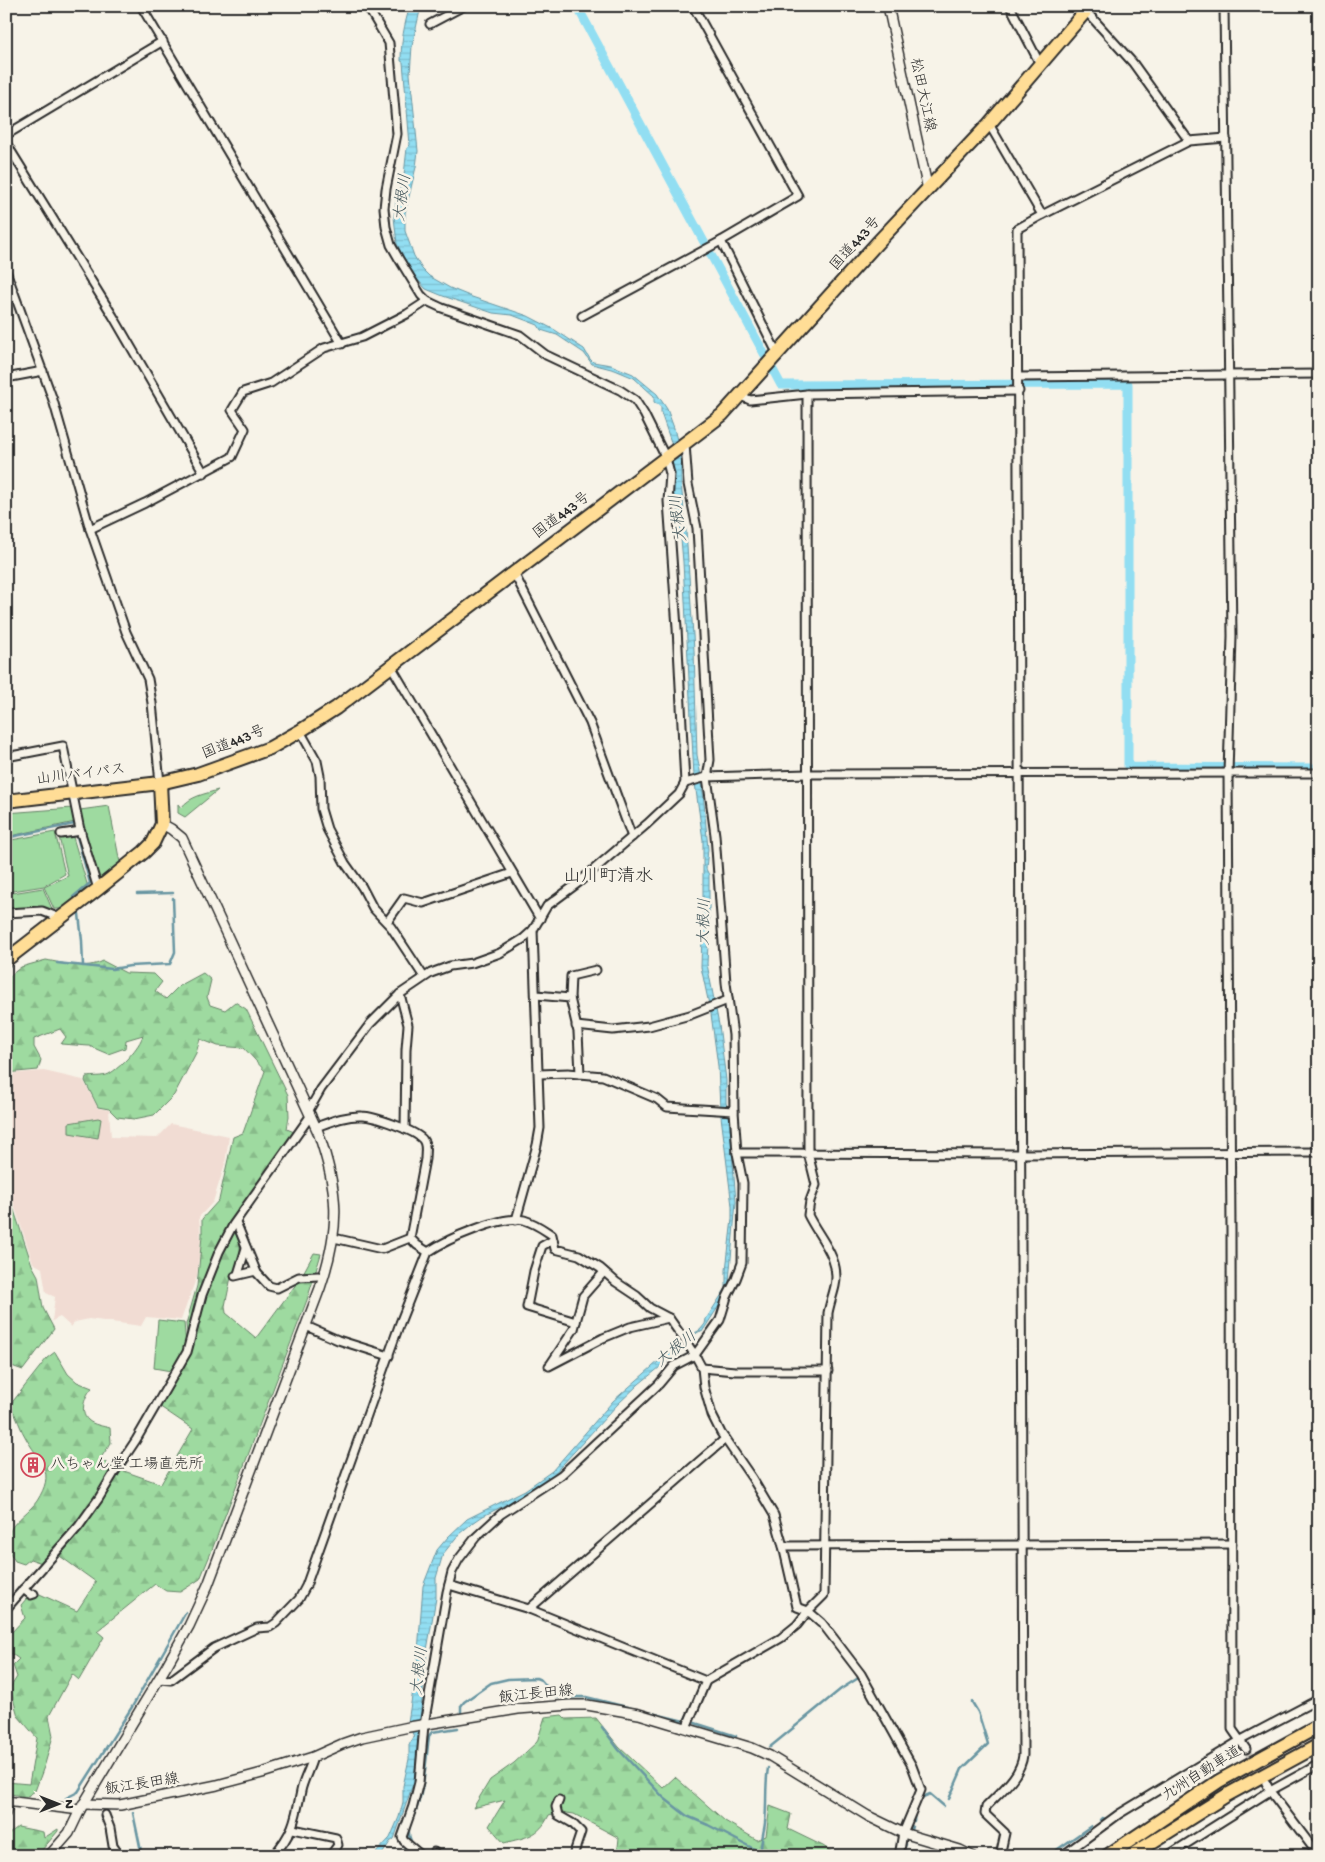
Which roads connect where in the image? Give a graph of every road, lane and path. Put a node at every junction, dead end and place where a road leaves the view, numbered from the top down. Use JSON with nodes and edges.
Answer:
{"nodes":[{"id":1,"x":141,"y":6,"type":"edge"},
{"id":2,"x":367,"y":6,"type":"edge"},
{"id":3,"x":464,"y":6,"type":"edge"},
{"id":4,"x":694,"y":6,"type":"edge"},
{"id":5,"x":888,"y":6,"type":"edge"},
{"id":6,"x":1010,"y":6,"type":"edge"},
{"id":7,"x":1224,"y":6,"type":"edge"},
{"id":8,"x":1088,"y":9,"type":"edge"},
{"id":9,"x":430,"y":24,"type":"dead end"},
{"id":10,"x":163,"y":41,"type":"junction"},
{"id":11,"x":1040,"y":64,"type":"junction"},
{"id":12,"x":989,"y":124,"type":"junction"},
{"id":13,"x":6,"y":135,"type":"edge"},
{"id":14,"x":1226,"y":138,"type":"junction"},
{"id":15,"x":1189,"y":141,"type":"junction"},
{"id":16,"x":6,"y":143,"type":"edge"},
{"id":17,"x":928,"y":190,"type":"junction"},
{"id":18,"x":1042,"y":215,"type":"junction"},
{"id":19,"x":721,"y":241,"type":"junction"},
{"id":20,"x":6,"y":271,"type":"edge"},
{"id":21,"x":426,"y":301,"type":"junction"},
{"id":22,"x":582,"y":316,"type":"dead end"},
{"id":23,"x":342,"y":344,"type":"junction"},
{"id":24,"x":779,"y":354,"type":"junction"},
{"id":25,"x":42,"y":371,"type":"junction"},
{"id":26,"x":1229,"y":374,"type":"junction"},
{"id":27,"x":1319,"y":374,"type":"edge"},
{"id":28,"x":6,"y":378,"type":"edge"},
{"id":29,"x":1019,"y":378,"type":"junction"},
{"id":30,"x":1019,"y":390,"type":"junction"},
{"id":31,"x":808,"y":394,"type":"junction"},
{"id":32,"x":741,"y":396,"type":"junction"},
{"id":33,"x":684,"y":444,"type":"junction"},
{"id":34,"x":666,"y":458,"type":"junction"},
{"id":35,"x":204,"y":473,"type":"junction"},
{"id":36,"x":90,"y":529,"type":"junction"},
{"id":37,"x":514,"y":574,"type":"junction"},
{"id":38,"x":394,"y":671,"type":"dead end"},
{"id":39,"x":300,"y":731,"type":"junction"},
{"id":40,"x":6,"y":757,"type":"edge"},
{"id":41,"x":807,"y":774,"type":"junction"},
{"id":42,"x":1019,"y":774,"type":"junction"},
{"id":43,"x":1228,"y":774,"type":"junction"},
{"id":44,"x":1319,"y":774,"type":"edge"},
{"id":45,"x":707,"y":777,"type":"junction"},
{"id":46,"x":160,"y":782,"type":"junction"},
{"id":47,"x":685,"y":782,"type":"junction"},
{"id":48,"x":74,"y":792,"type":"junction"},
{"id":49,"x":6,"y":801,"type":"edge"},
{"id":50,"x":162,"y":824,"type":"junction"},
{"id":51,"x":81,"y":831,"type":"junction"},
{"id":52,"x":61,"y":834,"type":"dead end"},
{"id":53,"x":632,"y":837,"type":"junction"},
{"id":54,"x":512,"y":873,"type":"junction"},
{"id":55,"x":98,"y":889,"type":"junction"},
{"id":56,"x":6,"y":913,"type":"edge"},
{"id":57,"x":60,"y":918,"type":"junction"},
{"id":58,"x":540,"y":919,"type":"junction"},
{"id":59,"x":387,"y":922,"type":"junction"},
{"id":60,"x":533,"y":930,"type":"junction"},
{"id":61,"x":6,"y":960,"type":"edge"},
{"id":62,"x":596,"y":970,"type":"dead end"},
{"id":63,"x":424,"y":977,"type":"junction"},
{"id":64,"x":400,"y":994,"type":"junction"},
{"id":65,"x":536,"y":995,"type":"junction"},
{"id":66,"x":570,"y":998,"type":"junction"},
{"id":67,"x":728,"y":1000,"type":"junction"},
{"id":68,"x":576,"y":1026,"type":"junction"},
{"id":69,"x":538,"y":1074,"type":"junction"},
{"id":70,"x":580,"y":1074,"type":"junction"},
{"id":71,"x":732,"y":1111,"type":"junction"},
{"id":72,"x":310,"y":1112,"type":"junction"},
{"id":73,"x":316,"y":1127,"type":"junction"},
{"id":74,"x":405,"y":1129,"type":"junction"},
{"id":75,"x":1230,"y":1152,"type":"junction"},
{"id":76,"x":1319,"y":1152,"type":"edge"},
{"id":77,"x":737,"y":1153,"type":"junction"},
{"id":78,"x":808,"y":1153,"type":"junction"},
{"id":79,"x":1021,"y":1154,"type":"junction"},
{"id":80,"x":516,"y":1220,"type":"junction"},
{"id":81,"x":236,"y":1222,"type":"junction"},
{"id":82,"x":334,"y":1238,"type":"junction"},
{"id":83,"x":410,"y":1238,"type":"junction"},
{"id":84,"x":553,"y":1240,"type":"junction"},
{"id":85,"x":246,"y":1248,"type":"junction"},
{"id":86,"x":428,"y":1252,"type":"junction"},
{"id":87,"x":256,"y":1271,"type":"junction"},
{"id":88,"x":604,"y":1272,"type":"junction"},
{"id":89,"x":318,"y":1276,"type":"dead end"},
{"id":90,"x":669,"y":1318,"type":"junction"},
{"id":91,"x":576,"y":1322,"type":"junction"},
{"id":92,"x":306,"y":1326,"type":"junction"},
{"id":93,"x":695,"y":1354,"type":"junction"},
{"id":94,"x":389,"y":1356,"type":"junction"},
{"id":95,"x":702,"y":1368,"type":"junction"},
{"id":96,"x":828,"y":1371,"type":"junction"},
{"id":97,"x":725,"y":1439,"type":"junction"},
{"id":98,"x":1023,"y":1544,"type":"junction"},
{"id":99,"x":1232,"y":1544,"type":"junction"},
{"id":100,"x":784,"y":1546,"type":"junction"},
{"id":101,"x":824,"y":1546,"type":"junction"},
{"id":102,"x":449,"y":1585,"type":"junction"},
{"id":103,"x":23,"y":1589,"type":"junction"},
{"id":104,"x":34,"y":1594,"type":"dead end"},
{"id":105,"x":6,"y":1609,"type":"edge"},
{"id":106,"x":529,"y":1609,"type":"junction"},
{"id":107,"x":808,"y":1611,"type":"junction"},
{"id":108,"x":159,"y":1679,"type":"junction"},
{"id":109,"x":706,"y":1681,"type":"junction"},
{"id":110,"x":1319,"y":1699,"type":"edge"},
{"id":111,"x":423,"y":1725,"type":"junction"},
{"id":112,"x":1319,"y":1726,"type":"edge"},
{"id":113,"x":686,"y":1728,"type":"junction"},
{"id":114,"x":1240,"y":1740,"type":"junction"},
{"id":115,"x":1319,"y":1745,"type":"edge"},
{"id":116,"x":1246,"y":1749,"type":"tunnel mouth"},
{"id":117,"x":313,"y":1757,"type":"junction"},
{"id":118,"x":1319,"y":1764,"type":"edge"},
{"id":119,"x":1266,"y":1783,"type":"tunnel mouth"},
{"id":120,"x":1270,"y":1791,"type":"junction"},
{"id":121,"x":559,"y":1800,"type":"dead end"},
{"id":122,"x":7,"y":1801,"type":"edge"},
{"id":123,"x":82,"y":1807,"type":"junction"},
{"id":124,"x":6,"y":1813,"type":"edge"},
{"id":125,"x":105,"y":1815,"type":"dead end"},
{"id":126,"x":293,"y":1829,"type":"junction"},
{"id":127,"x":904,"y":1833,"type":"junction"},
{"id":128,"x":49,"y":1856,"type":"edge"},
{"id":129,"x":120,"y":1856,"type":"edge"},
{"id":130,"x":273,"y":1856,"type":"edge"},
{"id":131,"x":330,"y":1856,"type":"edge"},
{"id":132,"x":422,"y":1856,"type":"edge"},
{"id":133,"x":573,"y":1856,"type":"edge"},
{"id":134,"x":899,"y":1856,"type":"edge"},
{"id":135,"x":972,"y":1856,"type":"edge"},
{"id":136,"x":1000,"y":1856,"type":"edge"},
{"id":137,"x":1062,"y":1856,"type":"edge"},
{"id":138,"x":1107,"y":1856,"type":"edge"},
{"id":139,"x":1130,"y":1856,"type":"edge"},
{"id":140,"x":1167,"y":1856,"type":"edge"},
{"id":141,"x":1315,"y":1856,"type":"edge"}],
"edges":[{"from":1,"to":10,"type":"street"},
{"from":2,"to":21,"type":"street"},
{"from":3,"to":9,"type":"street"},
{"from":4,"to":19,"type":"street"},
{"from":5,"to":17,"type":"main road","name":"松田大江線"},
{"from":6,"to":11,"type":"street"},
{"from":7,"to":14,"type":"street"},
{"from":8,"to":11,"type":"highway","name":"国道443号"},
{"from":8,"to":15,"type":"street"},
{"from":10,"to":13,"type":"street"},
{"from":10,"to":23,"type":"street"},
{"from":11,"to":12,"type":"highway","name":"国道443号"},
{"from":12,"to":17,"type":"highway","name":"国道443号"},
{"from":12,"to":18,"type":"street"},
{"from":14,"to":15,"type":"street"},
{"from":14,"to":26,"type":"street"},
{"from":15,"to":18,"type":"street"},
{"from":16,"to":35,"type":"street"},
{"from":17,"to":24,"type":"highway","name":"国道443号"},
{"from":18,"to":29,"type":"street"},
{"from":19,"to":22,"type":"street"},
{"from":19,"to":24,"type":"street"},
{"from":20,"to":25,"type":"street"},
{"from":21,"to":23,"type":"street"},
{"from":21,"to":34,"type":"street"},
{"from":23,"to":35,"type":"street"},
{"from":24,"to":32,"type":"highway","name":"国道443号"},
{"from":25,"to":28,"type":"street"},
{"from":25,"to":36,"type":"street"},
{"from":26,"to":27,"type":"street"},
{"from":26,"to":29,"type":"street"},
{"from":26,"to":43,"type":"street"},
{"from":29,"to":30,"type":"street"},
{"from":30,"to":31,"type":"street"},
{"from":30,"to":42,"type":"street"},
{"from":31,"to":32,"type":"street"},
{"from":31,"to":41,"type":"street"},
{"from":32,"to":33,"type":"highway","name":"国道443号"},
{"from":33,"to":34,"type":"highway","name":"国道443号"},
{"from":33,"to":45,"type":"street"},
{"from":34,"to":37,"type":"highway","name":"国道443号"},
{"from":34,"to":47,"type":"street"},
{"from":35,"to":36,"type":"street"},
{"from":36,"to":46,"type":"street"},
{"from":37,"to":39,"type":"highway","name":"国道443号"},
{"from":37,"to":53,"type":"street"},
{"from":38,"to":54,"type":"street"},
{"from":39,"to":46,"type":"highway","name":"国道443号"},
{"from":39,"to":59,"type":"street"},
{"from":40,"to":48,"type":"street"},
{"from":41,"to":42,"type":"street"},
{"from":41,"to":45,"type":"street"},
{"from":41,"to":78,"type":"street"},
{"from":42,"to":43,"type":"street"},
{"from":42,"to":79,"type":"street"},
{"from":43,"to":44,"type":"street"},
{"from":43,"to":75,"type":"street"},
{"from":45,"to":47,"type":"street"},
{"from":45,"to":67,"type":"street"},
{"from":46,"to":48,"type":"highway","name":"山川バイパス"},
{"from":46,"to":50,"type":"highway"},
{"from":47,"to":53,"type":"street"},
{"from":48,"to":49,"type":"highway","name":"山川バイパス"},
{"from":48,"to":51,"type":"street"},
{"from":50,"to":55,"type":"highway"},
{"from":50,"to":72,"type":"main road"},
{"from":51,"to":52,"type":"street"},
{"from":51,"to":55,"type":"street"},
{"from":53,"to":58,"type":"street"},
{"from":54,"to":58,"type":"street"},
{"from":54,"to":59,"type":"street"},
{"from":55,"to":57,"type":"highway"},
{"from":56,"to":57,"type":"street"},
{"from":57,"to":61,"type":"highway"},
{"from":58,"to":60,"type":"street"},
{"from":59,"to":63,"type":"street"},
{"from":60,"to":63,"type":"street"},
{"from":60,"to":65,"type":"street"},
{"from":62,"to":66,"type":"street"},
{"from":63,"to":64,"type":"street"},
{"from":64,"to":72,"type":"street"},
{"from":64,"to":74,"type":"street"},
{"from":65,"to":66,"type":"street"},
{"from":65,"to":69,"type":"street"},
{"from":66,"to":68,"type":"street"},
{"from":67,"to":68,"type":"street"},
{"from":67,"to":71,"type":"street"},
{"from":68,"to":70,"type":"street"},
{"from":69,"to":70,"type":"street"},
{"from":69,"to":80,"type":"street"},
{"from":70,"to":71,"type":"street"},
{"from":71,"to":77,"type":"street"},
{"from":72,"to":73,"type":"main road"},
{"from":72,"to":81,"type":"street"},
{"from":73,"to":74,"type":"street"},
{"from":73,"to":82,"type":"main road"},
{"from":74,"to":83,"type":"street"},
{"from":75,"to":76,"type":"street"},
{"from":75,"to":79,"type":"street"},
{"from":75,"to":99,"type":"street"},
{"from":77,"to":78,"type":"street"},
{"from":77,"to":93,"type":"street"},
{"from":78,"to":79,"type":"street"},
{"from":78,"to":96,"type":"street"},
{"from":79,"to":98,"type":"street"},
{"from":80,"to":84,"type":"street"},
{"from":80,"to":86,"type":"street"},
{"from":81,"to":85,"type":"street"},
{"from":81,"to":103,"type":"street"},
{"from":82,"to":83,"type":"street"},
{"from":82,"to":92,"type":"main road"},
{"from":83,"to":86,"type":"street"},
{"from":84,"to":88,"type":"street"},
{"from":84,"to":91,"type":"street"},
{"from":85,"to":87,"type":"street"},
{"from":85,"to":87,"type":"street"},
{"from":86,"to":94,"type":"street"},
{"from":87,"to":89,"type":"street"},
{"from":88,"to":90,"type":"street"},
{"from":88,"to":91,"type":"street"},
{"from":90,"to":91,"type":"street"},
{"from":90,"to":93,"type":"street"},
{"from":92,"to":94,"type":"street"},
{"from":92,"to":108,"type":"main road"},
{"from":93,"to":95,"type":"street"},
{"from":93,"to":102,"type":"street"},
{"from":94,"to":108,"type":"street"},
{"from":95,"to":96,"type":"street"},
{"from":95,"to":97,"type":"street"},
{"from":96,"to":101,"type":"street"},
{"from":97,"to":100,"type":"street"},
{"from":97,"to":106,"type":"street"},
{"from":98,"to":99,"type":"street"},
{"from":98,"to":101,"type":"street"},
{"from":98,"to":136,"type":"street"},
{"from":99,"to":114,"type":"street"},
{"from":100,"to":101,"type":"street"},
{"from":100,"to":107,"type":"street"},
{"from":101,"to":107,"type":"street"},
{"from":102,"to":106,"type":"street"},
{"from":102,"to":111,"type":"street"},
{"from":103,"to":104,"type":"street"},
{"from":103,"to":105,"type":"street"},
{"from":106,"to":109,"type":"street"},
{"from":107,"to":109,"type":"street"},
{"from":107,"to":127,"type":"street"},
{"from":108,"to":123,"type":"main road"},
{"from":109,"to":113,"type":"street"},
{"from":110,"to":114,"type":"street"},
{"from":111,"to":113,"type":"main road","name":"飯江長田線"},
{"from":111,"to":117,"type":"main road","name":"飯江長田線"},
{"from":111,"to":132,"type":"street"},
{"from":112,"to":138,"type":"highway","name":"九州自動車道"},
{"from":113,"to":127,"type":"main road","name":"飯江長田線"},
{"from":114,"to":116,"type":"street"},
{"from":114,"to":137,"type":"street"},
{"from":115,"to":139,"type":"highway","name":"九州自動車道"},
{"from":117,"to":123,"type":"main road","name":"飯江長田線"},
{"from":117,"to":126,"type":"street"},
{"from":118,"to":120,"type":"street"},
{"from":119,"to":120,"type":"street"},
{"from":120,"to":140,"type":"street"},
{"from":120,"to":141,"type":"street"},
{"from":121,"to":133,"type":"street"},
{"from":122,"to":123,"type":"main road","name":"飯江長田線"},
{"from":122,"to":124,"type":"street"},
{"from":123,"to":128,"type":"main road"},
{"from":125,"to":129,"type":"street"},
{"from":126,"to":130,"type":"street"},
{"from":126,"to":131,"type":"street"},
{"from":127,"to":134,"type":"street"},
{"from":127,"to":135,"type":"main road","name":"飯江長田線"}]}
